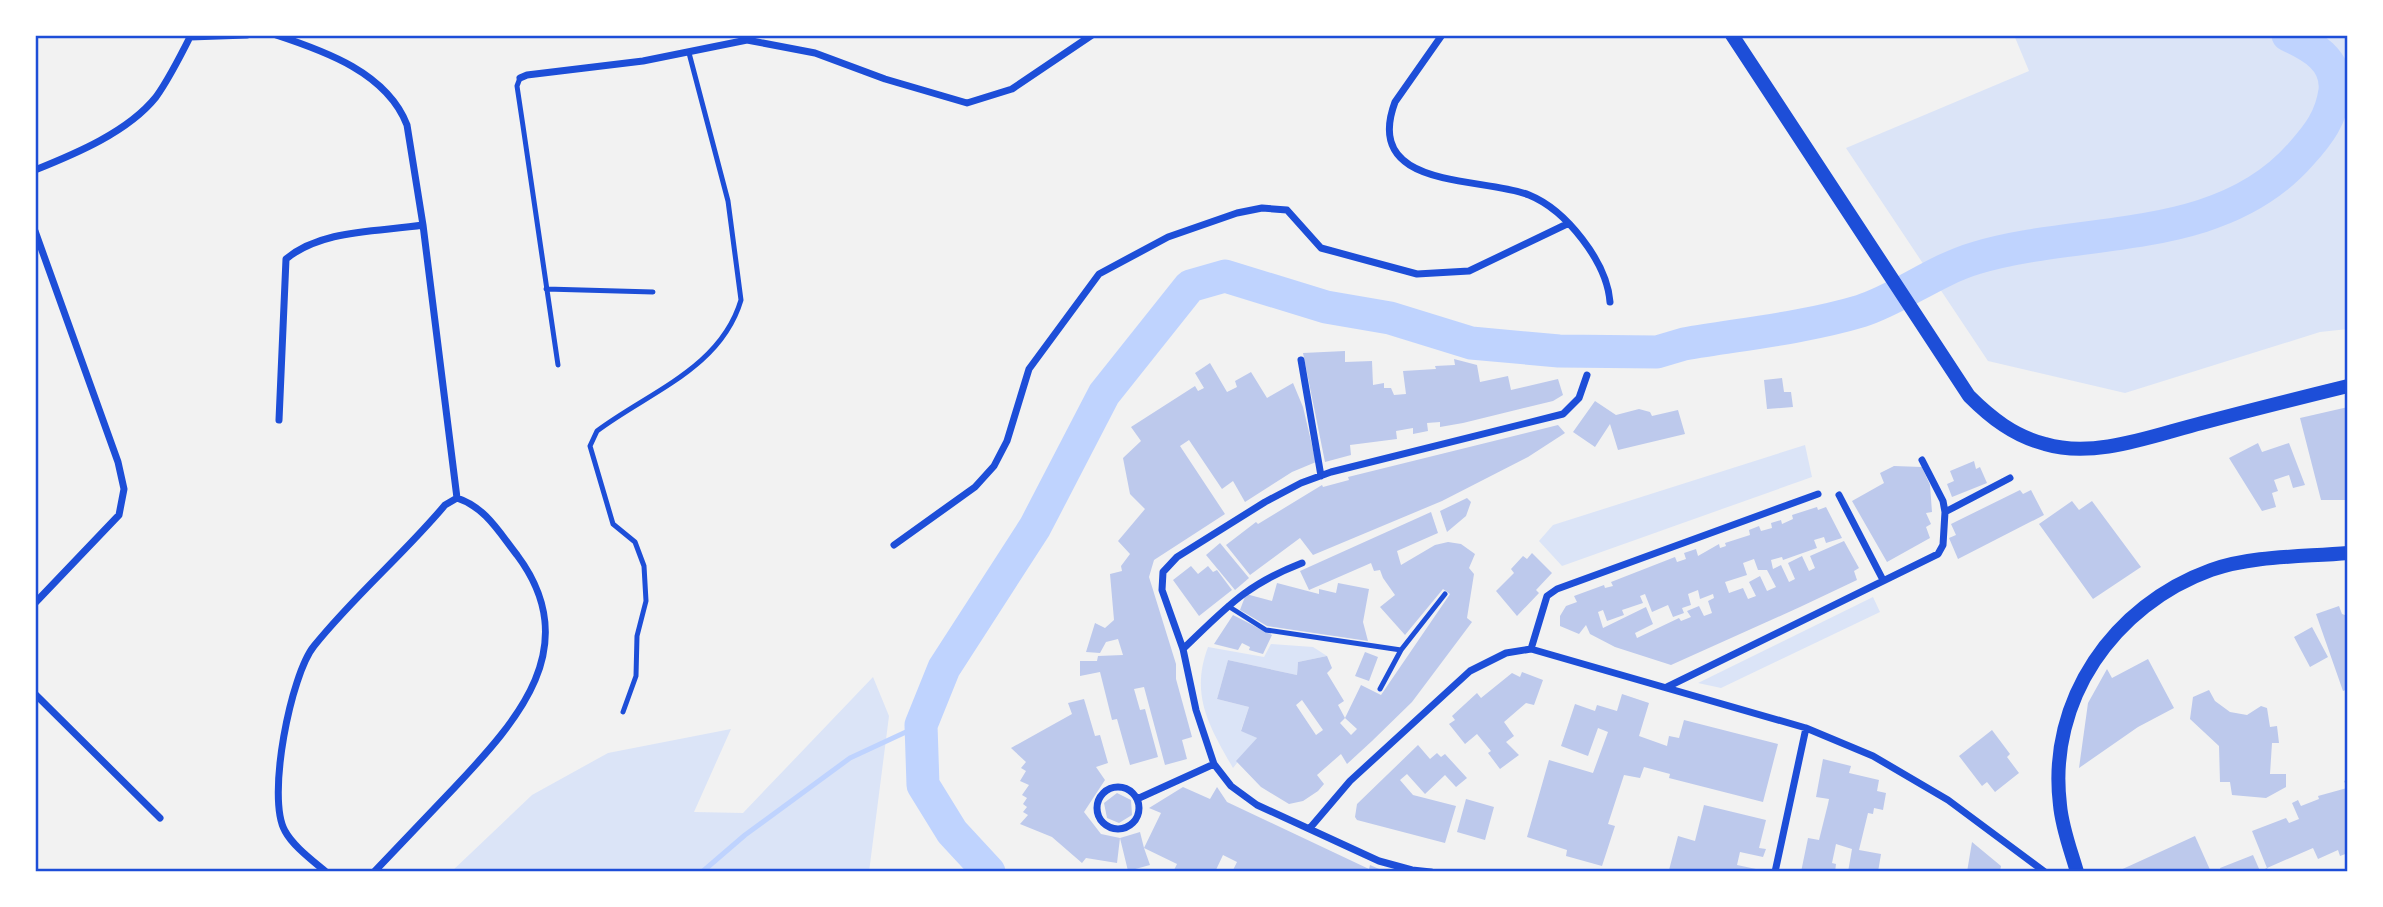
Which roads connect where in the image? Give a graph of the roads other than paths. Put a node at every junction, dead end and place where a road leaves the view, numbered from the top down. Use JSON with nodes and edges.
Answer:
{"nodes":[{"id":1,"x":247,"y":35,"type":"edge"},
{"id":2,"x":276,"y":35,"type":"edge"},
{"id":3,"x":1092,"y":35,"type":"edge"},
{"id":4,"x":1442,"y":35,"type":"edge"},
{"id":5,"x":1732,"y":35,"type":"edge"},
{"id":6,"x":190,"y":36,"type":"edge"},
{"id":7,"x":689,"y":53,"type":"junction"},
{"id":8,"x":520,"y":78,"type":"joint"},
{"id":9,"x":35,"y":170,"type":"edge"},
{"id":10,"x":1567,"y":224,"type":"junction"},
{"id":11,"x":423,"y":225,"type":"junction"},
{"id":12,"x":35,"y":231,"type":"edge"},
{"id":13,"x":546,"y":289,"type":"junction"},
{"id":14,"x":653,"y":292,"type":"dead end"},
{"id":15,"x":1610,"y":302,"type":"dead end"},
{"id":16,"x":1301,"y":360,"type":"dead end"},
{"id":17,"x":558,"y":365,"type":"dead end"},
{"id":18,"x":1587,"y":375,"type":"dead end"},
{"id":19,"x":2348,"y":386,"type":"edge"},
{"id":20,"x":279,"y":420,"type":"dead end"},
{"id":21,"x":1922,"y":460,"type":"dead end"},
{"id":22,"x":1321,"y":476,"type":"junction"},
{"id":23,"x":2010,"y":478,"type":"dead end"},
{"id":24,"x":1818,"y":494,"type":"dead end"},
{"id":25,"x":1839,"y":495,"type":"dead end"},
{"id":26,"x":457,"y":498,"type":"junction"},
{"id":27,"x":1945,"y":512,"type":"junction"},
{"id":28,"x":894,"y":545,"type":"dead end"},
{"id":29,"x":2348,"y":553,"type":"edge"},
{"id":30,"x":1301,"y":563,"type":"dead end"},
{"id":31,"x":1883,"y":580,"type":"junction"},
{"id":32,"x":1445,"y":594,"type":"dead end"},
{"id":33,"x":35,"y":603,"type":"edge"},
{"id":34,"x":1228,"y":606,"type":"junction"},
{"id":35,"x":1183,"y":649,"type":"junction"},
{"id":36,"x":1531,"y":649,"type":"junction"},
{"id":37,"x":1401,"y":650,"type":"junction"},
{"id":38,"x":1666,"y":687,"type":"junction"},
{"id":39,"x":1380,"y":690,"type":"dead end"},
{"id":40,"x":35,"y":694,"type":"edge"},
{"id":41,"x":623,"y":712,"type":"dead end"},
{"id":42,"x":1806,"y":728,"type":"junction"},
{"id":43,"x":1214,"y":764,"type":"junction"},
{"id":44,"x":1137,"y":799,"type":"junction"},
{"id":45,"x":160,"y":818,"type":"dead end"},
{"id":46,"x":1310,"y":828,"type":"junction"},
{"id":47,"x":326,"y":872,"type":"edge"},
{"id":48,"x":374,"y":872,"type":"edge"},
{"id":49,"x":1431,"y":872,"type":"edge"},
{"id":50,"x":1775,"y":872,"type":"edge"},
{"id":51,"x":2045,"y":872,"type":"edge"},
{"id":52,"x":2077,"y":872,"type":"edge"}],
"edges":[{"from":1,"to":6,"type":"street"},
{"from":2,"to":11,"type":"street"},
{"from":3,"to":7,"type":"street"},
{"from":4,"to":10,"type":"street"},
{"from":5,"to":19,"type":"main road"},
{"from":6,"to":9,"type":"street"},
{"from":7,"to":8,"type":"street"},
{"from":7,"to":41,"type":"lane"},
{"from":8,"to":13,"type":"lane"},
{"from":10,"to":15,"type":"street"},
{"from":10,"to":28,"type":"street"},
{"from":11,"to":20,"type":"street"},
{"from":11,"to":26,"type":"street"},
{"from":12,"to":33,"type":"street"},
{"from":13,"to":14,"type":"lane"},
{"from":13,"to":17,"type":"lane"},
{"from":16,"to":22,"type":"street"},
{"from":18,"to":22,"type":"street"},
{"from":21,"to":27,"type":"street"},
{"from":22,"to":35,"type":"street"},
{"from":23,"to":27,"type":"street"},
{"from":24,"to":36,"type":"street"},
{"from":25,"to":31,"type":"street"},
{"from":26,"to":47,"type":"street"},
{"from":26,"to":48,"type":"street"},
{"from":27,"to":31,"type":"street"},
{"from":29,"to":52,"type":"main road"},
{"from":30,"to":34,"type":"street"},
{"from":31,"to":38,"type":"street"},
{"from":32,"to":37,"type":"lane"},
{"from":34,"to":35,"type":"street"},
{"from":34,"to":37,"type":"lane"},
{"from":35,"to":43,"type":"street"},
{"from":36,"to":38,"type":"street"},
{"from":36,"to":46,"type":"street"},
{"from":37,"to":39,"type":"lane"},
{"from":38,"to":42,"type":"street"},
{"from":40,"to":45,"type":"street"},
{"from":42,"to":50,"type":"street"},
{"from":42,"to":51,"type":"street"},
{"from":43,"to":44,"type":"street"},
{"from":43,"to":46,"type":"street"},
{"from":44,"to":44,"type":"street"},
{"from":46,"to":49,"type":"street"}]}
